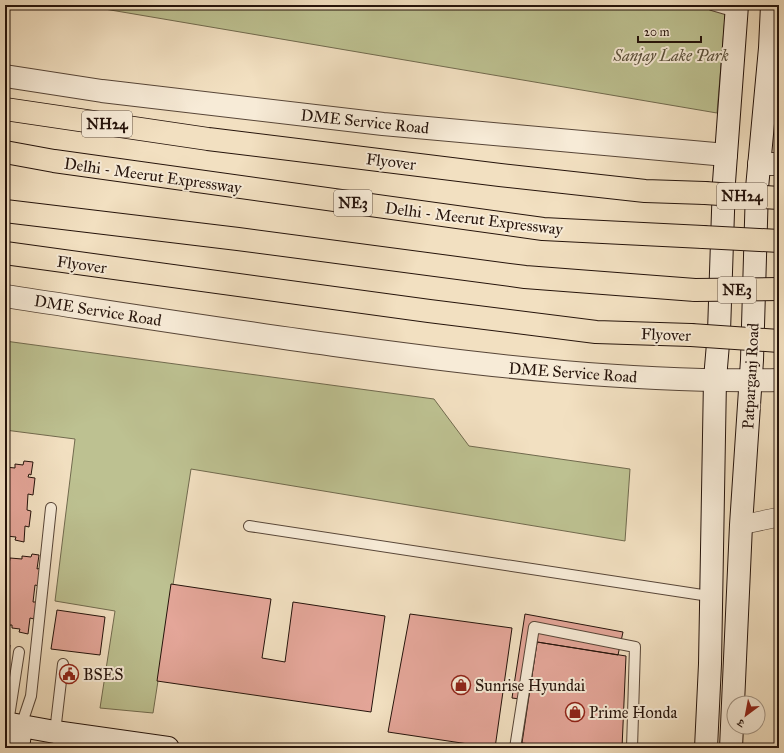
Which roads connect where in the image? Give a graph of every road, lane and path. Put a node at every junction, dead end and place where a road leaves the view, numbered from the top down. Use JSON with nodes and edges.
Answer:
{"nodes":[{"id":1,"x":712,"y":5,"type":"edge"},
{"id":2,"x":772,"y":5,"type":"edge"},
{"id":3,"x":736,"y":9,"type":"edge"},
{"id":4,"x":5,"y":76,"type":"edge"},
{"id":5,"x":5,"y":109,"type":"edge"},
{"id":6,"x":5,"y":152,"type":"edge"},
{"id":7,"x":726,"y":155,"type":"junction"},
{"id":8,"x":769,"y":164,"type":"edge"},
{"id":9,"x":779,"y":198,"type":"edge"},
{"id":10,"x":5,"y":211,"type":"edge"},
{"id":11,"x":779,"y":241,"type":"edge"},
{"id":12,"x":5,"y":253,"type":"edge"},
{"id":13,"x":779,"y":290,"type":"edge"},
{"id":14,"x":5,"y":296,"type":"edge"},
{"id":15,"x":779,"y":341,"type":"edge"},
{"id":16,"x":715,"y":379,"type":"junction"},
{"id":17,"x":779,"y":380,"type":"edge"},
{"id":18,"x":750,"y":381,"type":"junction"},
{"id":19,"x":51,"y":508,"type":"dead end"},
{"id":20,"x":779,"y":517,"type":"edge"},
{"id":21,"x":741,"y":525,"type":"junction"},
{"id":22,"x":249,"y":526,"type":"dead end"},
{"id":23,"x":710,"y":596,"type":"junction"},
{"id":24,"x":19,"y":652,"type":"dead end"},
{"id":25,"x":63,"y":664,"type":"dead end"},
{"id":26,"x":11,"y":724,"type":"edge"},
{"id":27,"x":55,"y":732,"type":"junction"},
{"id":28,"x":705,"y":744,"type":"edge"},
{"id":29,"x":18,"y":748,"type":"edge"},
{"id":30,"x":168,"y":748,"type":"edge"},
{"id":31,"x":515,"y":748,"type":"edge"},
{"id":32,"x":632,"y":748,"type":"edge"},
{"id":33,"x":731,"y":748,"type":"edge"}],
"edges":[{"from":1,"to":3,"type":"lane"},
{"from":2,"to":8,"type":"main road","name":"Patparganj Road"},
{"from":3,"to":7,"type":"main road","name":"Patparganj Road"},
{"from":4,"to":7,"type":"main road","name":"DME Service Road"},
{"from":5,"to":9,"type":"highway","name":"Flyover","number":"NH24","bridge":true},
{"from":6,"to":11,"type":"highway","name":"Delhi - Meerut Expressway","number":"NE3","bridge":true},
{"from":7,"to":16,"type":"main road","name":"Patparganj Road"},
{"from":8,"to":18,"type":"main road","name":"Patparganj Road"},
{"from":10,"to":13,"type":"highway","number":"NE3","bridge":true},
{"from":12,"to":15,"type":"highway","name":"Flyover","bridge":true},
{"from":14,"to":16,"type":"main road","name":"DME Service Road"},
{"from":16,"to":18,"type":"main road","name":"DME Service Road"},
{"from":16,"to":23,"type":"main road","name":"Patparganj Road"},
{"from":17,"to":18,"type":"main road"},
{"from":18,"to":21,"type":"main road","name":"Patparganj Road"},
{"from":19,"to":26,"type":"lane"},
{"from":20,"to":21,"type":"street"},
{"from":21,"to":33,"type":"main road","name":"Patparganj Road"},
{"from":22,"to":23,"type":"lane"},
{"from":23,"to":28,"type":"main road","name":"Patparganj Road"},
{"from":24,"to":26,"type":"lane"},
{"from":25,"to":27,"type":"lane"},
{"from":26,"to":27,"type":"main road"},
{"from":26,"to":29,"type":"main road"},
{"from":27,"to":30,"type":"main road"},
{"from":31,"to":32,"type":"lane"}]}
